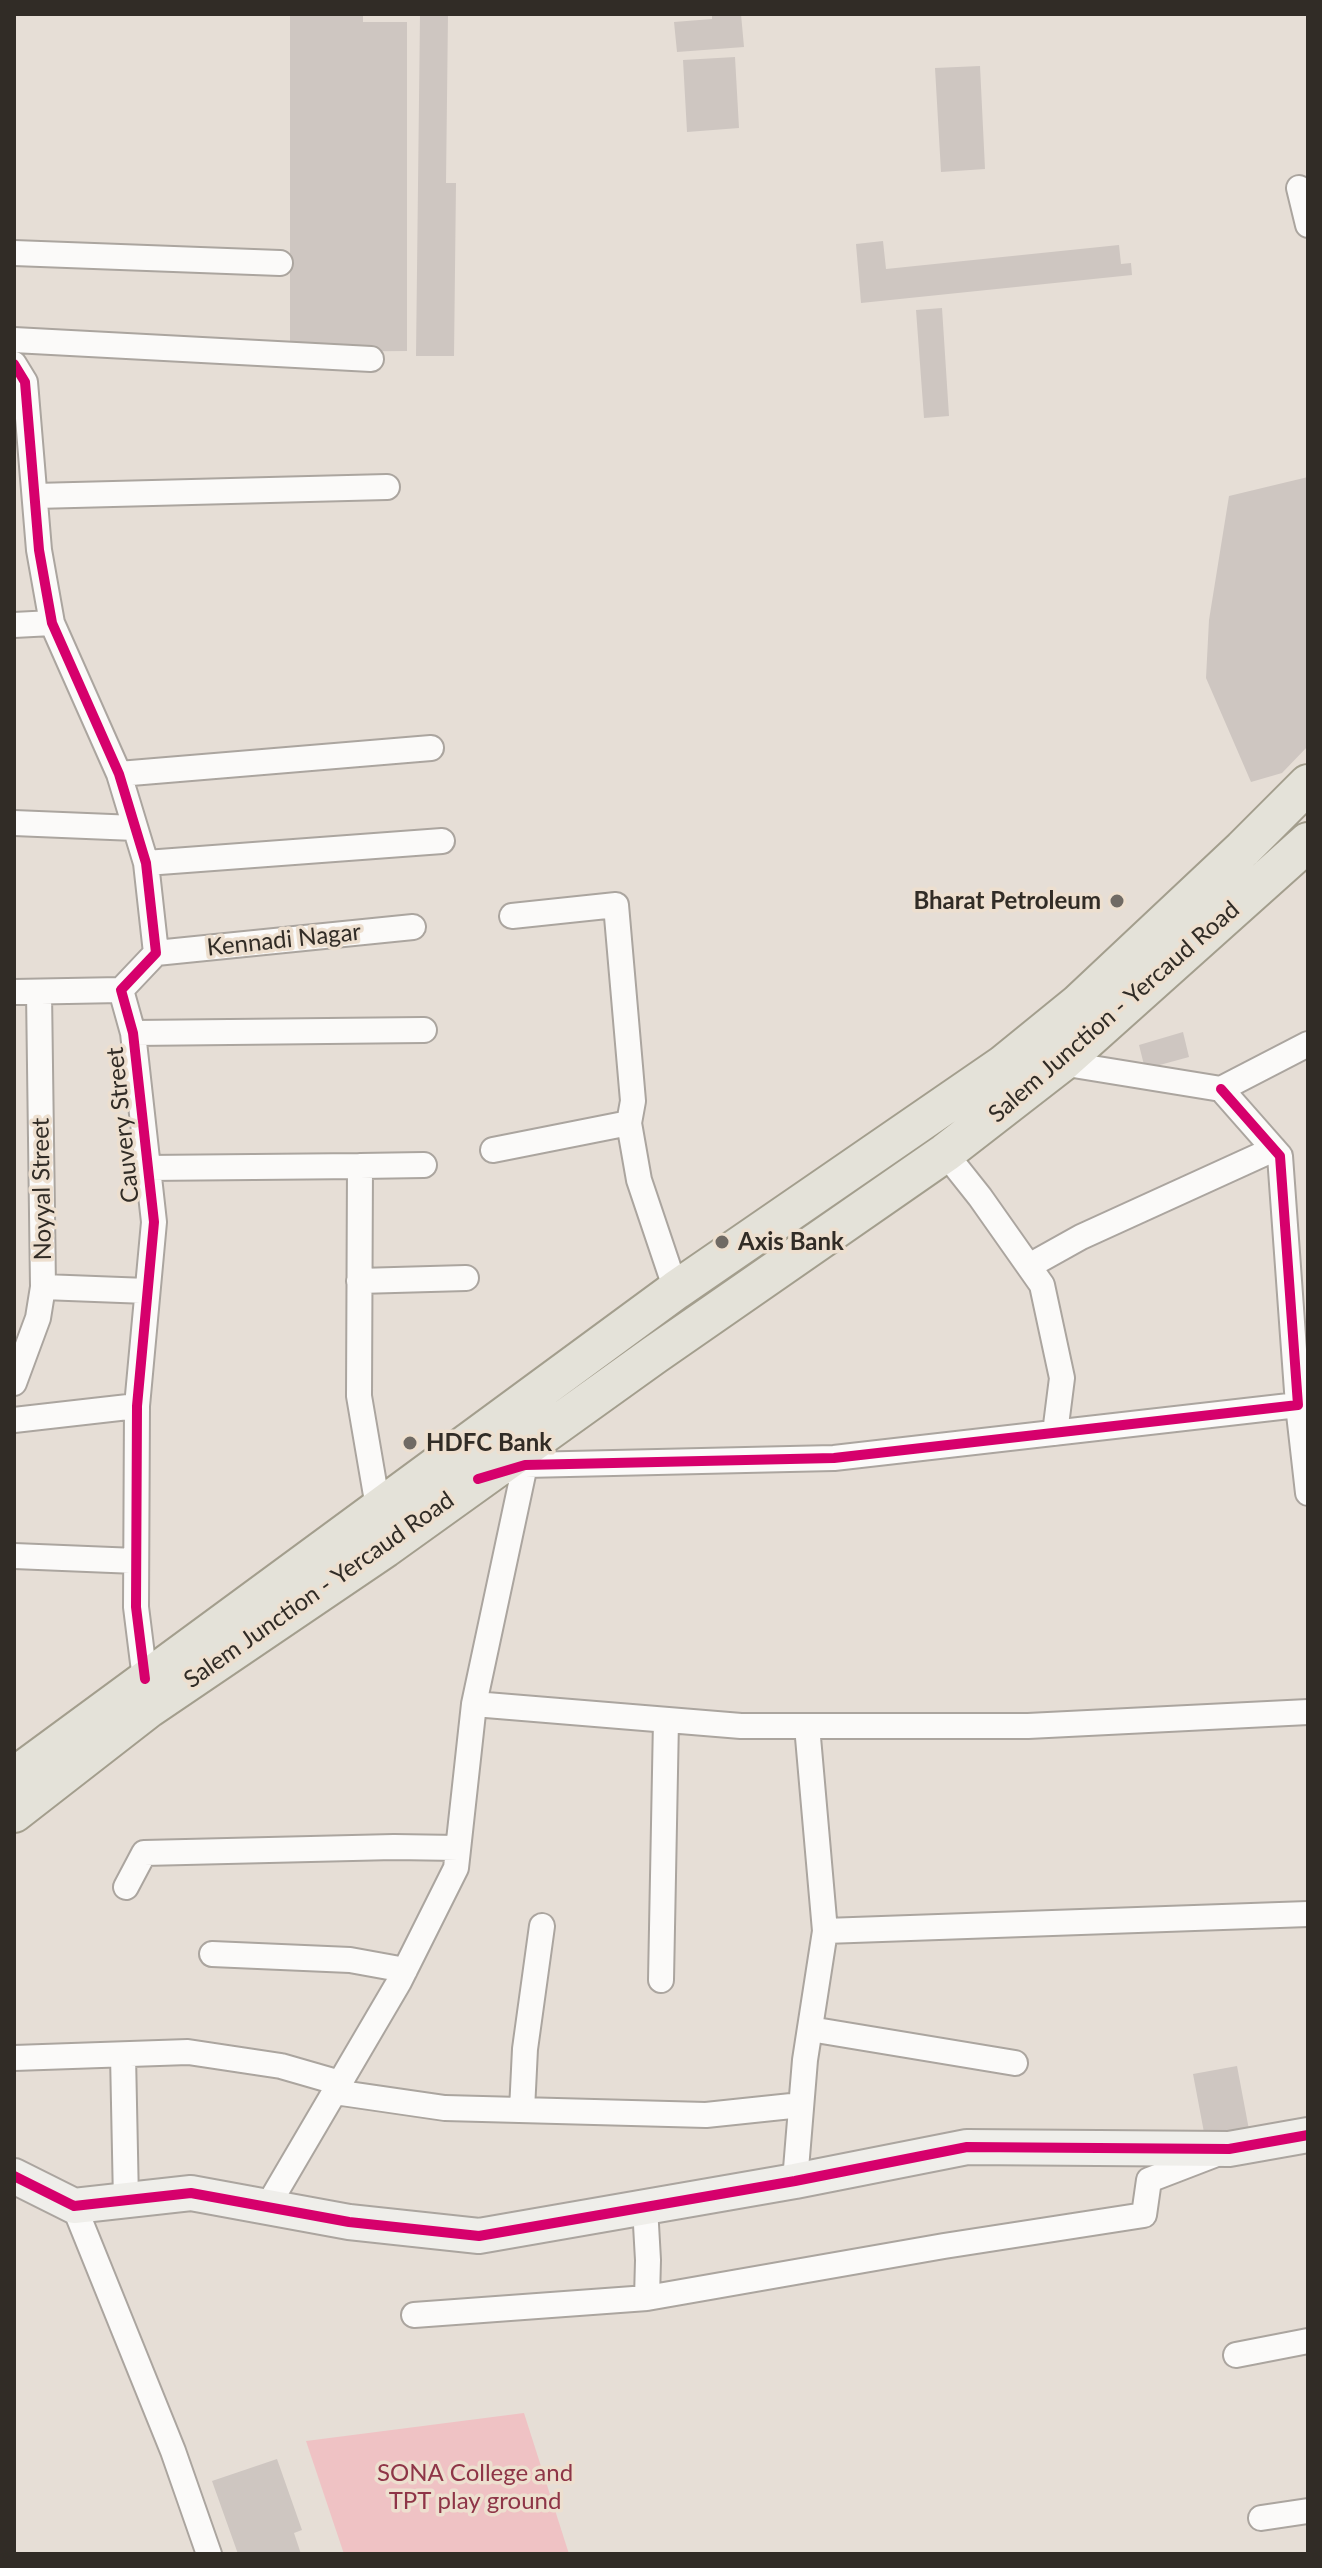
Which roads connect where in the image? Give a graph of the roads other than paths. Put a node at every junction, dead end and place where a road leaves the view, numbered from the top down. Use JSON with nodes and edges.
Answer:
{"nodes":[{"id":1,"x":1299,"y":188,"type":"dead end"},
{"id":2,"x":1308,"y":225,"type":"edge"},
{"id":3,"x":14,"y":253,"type":"edge"},
{"id":4,"x":280,"y":263,"type":"dead end"},
{"id":5,"x":14,"y":340,"type":"edge"},
{"id":6,"x":371,"y":359,"type":"dead end"},
{"id":7,"x":14,"y":364,"type":"edge"},
{"id":8,"x":27,"y":484,"type":"edge"},
{"id":9,"x":387,"y":487,"type":"dead end"},
{"id":10,"x":52,"y":623,"type":"junction"},
{"id":11,"x":14,"y":625,"type":"edge"},
{"id":12,"x":431,"y":748,"type":"dead end"},
{"id":13,"x":119,"y":774,"type":"junction"},
{"id":14,"x":1308,"y":784,"type":"edge"},
{"id":15,"x":14,"y":823,"type":"edge"},
{"id":16,"x":135,"y":828,"type":"junction"},
{"id":17,"x":442,"y":841,"type":"dead end"},
{"id":18,"x":1308,"y":842,"type":"edge"},
{"id":19,"x":146,"y":863,"type":"junction"},
{"id":20,"x":512,"y":916,"type":"dead end"},
{"id":21,"x":413,"y":927,"type":"dead end"},
{"id":22,"x":156,"y":953,"type":"junction"},
{"id":23,"x":121,"y":990,"type":"junction"},
{"id":24,"x":14,"y":992,"type":"edge"},
{"id":25,"x":39,"y":992,"type":"junction"},
{"id":26,"x":424,"y":1030,"type":"dead end"},
{"id":27,"x":133,"y":1033,"type":"junction"},
{"id":28,"x":1308,"y":1044,"type":"edge"},
{"id":29,"x":1051,"y":1049,"type":"junction"},
{"id":30,"x":1221,"y":1089,"type":"junction"},
{"id":31,"x":629,"y":1123,"type":"junction"},
{"id":32,"x":1274,"y":1149,"type":"junction"},
{"id":33,"x":493,"y":1150,"type":"dead end"},
{"id":34,"x":945,"y":1153,"type":"junction"},
{"id":35,"x":424,"y":1165,"type":"dead end"},
{"id":36,"x":360,"y":1166,"type":"junction"},
{"id":37,"x":147,"y":1168,"type":"junction"},
{"id":38,"x":1029,"y":1266,"type":"junction"},
{"id":39,"x":466,"y":1278,"type":"dead end"},
{"id":40,"x":359,"y":1281,"type":"junction"},
{"id":41,"x":43,"y":1287,"type":"junction"},
{"id":42,"x":676,"y":1290,"type":"junction"},
{"id":43,"x":147,"y":1291,"type":"junction"},
{"id":44,"x":14,"y":1383,"type":"edge"},
{"id":45,"x":1298,"y":1405,"type":"junction"},
{"id":46,"x":137,"y":1406,"type":"junction"},
{"id":47,"x":14,"y":1420,"type":"edge"},
{"id":48,"x":1055,"y":1433,"type":"junction"},
{"id":49,"x":491,"y":1464,"type":"junction"},
{"id":50,"x":1308,"y":1493,"type":"edge"},
{"id":51,"x":378,"y":1507,"type":"junction"},
{"id":52,"x":14,"y":1556,"type":"edge"},
{"id":53,"x":136,"y":1561,"type":"junction"},
{"id":54,"x":145,"y":1679,"type":"junction"},
{"id":55,"x":474,"y":1704,"type":"junction"},
{"id":56,"x":1308,"y":1712,"type":"edge"},
{"id":57,"x":666,"y":1720,"type":"junction"},
{"id":58,"x":807,"y":1726,"type":"junction"},
{"id":59,"x":14,"y":1777,"type":"edge"},
{"id":60,"x":14,"y":1813,"type":"edge"},
{"id":61,"x":458,"y":1848,"type":"junction"},
{"id":62,"x":126,"y":1887,"type":"dead end"},
{"id":63,"x":1308,"y":1914,"type":"edge"},
{"id":64,"x":542,"y":1926,"type":"dead end"},
{"id":65,"x":825,"y":1931,"type":"junction"},
{"id":66,"x":212,"y":1954,"type":"dead end"},
{"id":67,"x":405,"y":1970,"type":"junction"},
{"id":68,"x":661,"y":1980,"type":"dead end"},
{"id":69,"x":810,"y":2029,"type":"junction"},
{"id":70,"x":123,"y":2055,"type":"junction"},
{"id":71,"x":14,"y":2058,"type":"edge"},
{"id":72,"x":1015,"y":2063,"type":"dead end"},
{"id":73,"x":337,"y":2087,"type":"junction"},
{"id":74,"x":801,"y":2105,"type":"junction"},
{"id":75,"x":522,"y":2110,"type":"junction"},
{"id":76,"x":1308,"y":2135,"type":"edge"},
{"id":77,"x":1229,"y":2149,"type":"junction"},
{"id":78,"x":14,"y":2176,"type":"edge"},
{"id":79,"x":795,"y":2181,"type":"junction"},
{"id":80,"x":126,"y":2201,"type":"junction"},
{"id":81,"x":74,"y":2206,"type":"junction"},
{"id":82,"x":267,"y":2207,"type":"junction"},
{"id":83,"x":645,"y":2207,"type":"junction"},
{"id":84,"x":647,"y":2298,"type":"junction"},
{"id":85,"x":414,"y":2315,"type":"dead end"},
{"id":86,"x":1308,"y":2341,"type":"edge"},
{"id":87,"x":1236,"y":2355,"type":"dead end"},
{"id":88,"x":1308,"y":2511,"type":"edge"},
{"id":89,"x":1261,"y":2518,"type":"dead end"},
{"id":90,"x":209,"y":2554,"type":"edge"}],
"edges":[{"from":1,"to":2,"type":"street"},
{"from":3,"to":4,"type":"street"},
{"from":5,"to":6,"type":"street"},
{"from":7,"to":8,"type":"street"},
{"from":8,"to":9,"type":"street"},
{"from":8,"to":10,"type":"street"},
{"from":10,"to":11,"type":"street"},
{"from":10,"to":13,"type":"street"},
{"from":12,"to":13,"type":"street"},
{"from":13,"to":16,"type":"street"},
{"from":14,"to":29,"type":"main road"},
{"from":15,"to":16,"type":"street"},
{"from":16,"to":19,"type":"street"},
{"from":17,"to":19,"type":"street"},
{"from":18,"to":29,"type":"main road","name":"Salem Junction - Yercaud Road"},
{"from":19,"to":22,"type":"street"},
{"from":20,"to":31,"type":"street"},
{"from":21,"to":22,"type":"street","name":"Kennadi Nagar"},
{"from":22,"to":23,"type":"street"},
{"from":23,"to":25,"type":"street"},
{"from":23,"to":27,"type":"street","name":"Cauvery Street"},
{"from":24,"to":25,"type":"street"},
{"from":25,"to":41,"type":"street","name":"Noyyal Street"},
{"from":26,"to":27,"type":"street"},
{"from":27,"to":37,"type":"street","name":"Cauvery Street"},
{"from":28,"to":30,"type":"street"},
{"from":29,"to":30,"type":"street"},
{"from":29,"to":34,"type":"main road","name":"Salem Junction - Yercaud Road"},
{"from":29,"to":42,"type":"main road"},
{"from":30,"to":32,"type":"street"},
{"from":31,"to":33,"type":"street"},
{"from":31,"to":42,"type":"street"},
{"from":32,"to":38,"type":"street"},
{"from":32,"to":45,"type":"street"},
{"from":34,"to":38,"type":"street"},
{"from":34,"to":49,"type":"main road","name":"Salem Junction - Yercaud Road"},
{"from":35,"to":36,"type":"street"},
{"from":36,"to":37,"type":"street"},
{"from":36,"to":40,"type":"street"},
{"from":37,"to":43,"type":"street","name":"Cauvery Street"},
{"from":38,"to":48,"type":"street"},
{"from":39,"to":40,"type":"street"},
{"from":40,"to":51,"type":"street"},
{"from":41,"to":43,"type":"street"},
{"from":41,"to":44,"type":"street","name":"Noyyal Street"},
{"from":42,"to":49,"type":"main road"},
{"from":43,"to":46,"type":"street","name":"Cauvery Street"},
{"from":45,"to":48,"type":"street"},
{"from":45,"to":50,"type":"street"},
{"from":46,"to":47,"type":"street"},
{"from":46,"to":53,"type":"street","name":"Cauvery Street"},
{"from":48,"to":49,"type":"street"},
{"from":49,"to":51,"type":"main road"},
{"from":49,"to":55,"type":"street"},
{"from":49,"to":60,"type":"main road","name":"Salem Junction - Yercaud Road"},
{"from":51,"to":54,"type":"main road"},
{"from":52,"to":53,"type":"street"},
{"from":53,"to":54,"type":"street","name":"Cauvery Street"},
{"from":54,"to":59,"type":"main road"},
{"from":55,"to":57,"type":"street"},
{"from":55,"to":61,"type":"street"},
{"from":56,"to":58,"type":"street"},
{"from":57,"to":58,"type":"street"},
{"from":57,"to":68,"type":"street"},
{"from":58,"to":65,"type":"street"},
{"from":61,"to":62,"type":"street"},
{"from":61,"to":67,"type":"street"},
{"from":63,"to":65,"type":"street"},
{"from":64,"to":75,"type":"street"},
{"from":65,"to":69,"type":"street"},
{"from":66,"to":67,"type":"street"},
{"from":67,"to":73,"type":"street"},
{"from":69,"to":72,"type":"street"},
{"from":69,"to":74,"type":"street"},
{"from":70,"to":71,"type":"street"},
{"from":70,"to":73,"type":"street"},
{"from":70,"to":80,"type":"street"},
{"from":73,"to":75,"type":"street"},
{"from":73,"to":82,"type":"street"},
{"from":74,"to":75,"type":"street"},
{"from":74,"to":79,"type":"street"},
{"from":76,"to":77,"type":"street"},
{"from":77,"to":79,"type":"street"},
{"from":77,"to":84,"type":"street"},
{"from":78,"to":81,"type":"street"},
{"from":79,"to":83,"type":"street"},
{"from":80,"to":81,"type":"street"},
{"from":80,"to":82,"type":"street"},
{"from":81,"to":90,"type":"street"},
{"from":82,"to":83,"type":"street"},
{"from":83,"to":84,"type":"street"},
{"from":84,"to":85,"type":"street"},
{"from":86,"to":87,"type":"street"},
{"from":88,"to":89,"type":"street"}]}
